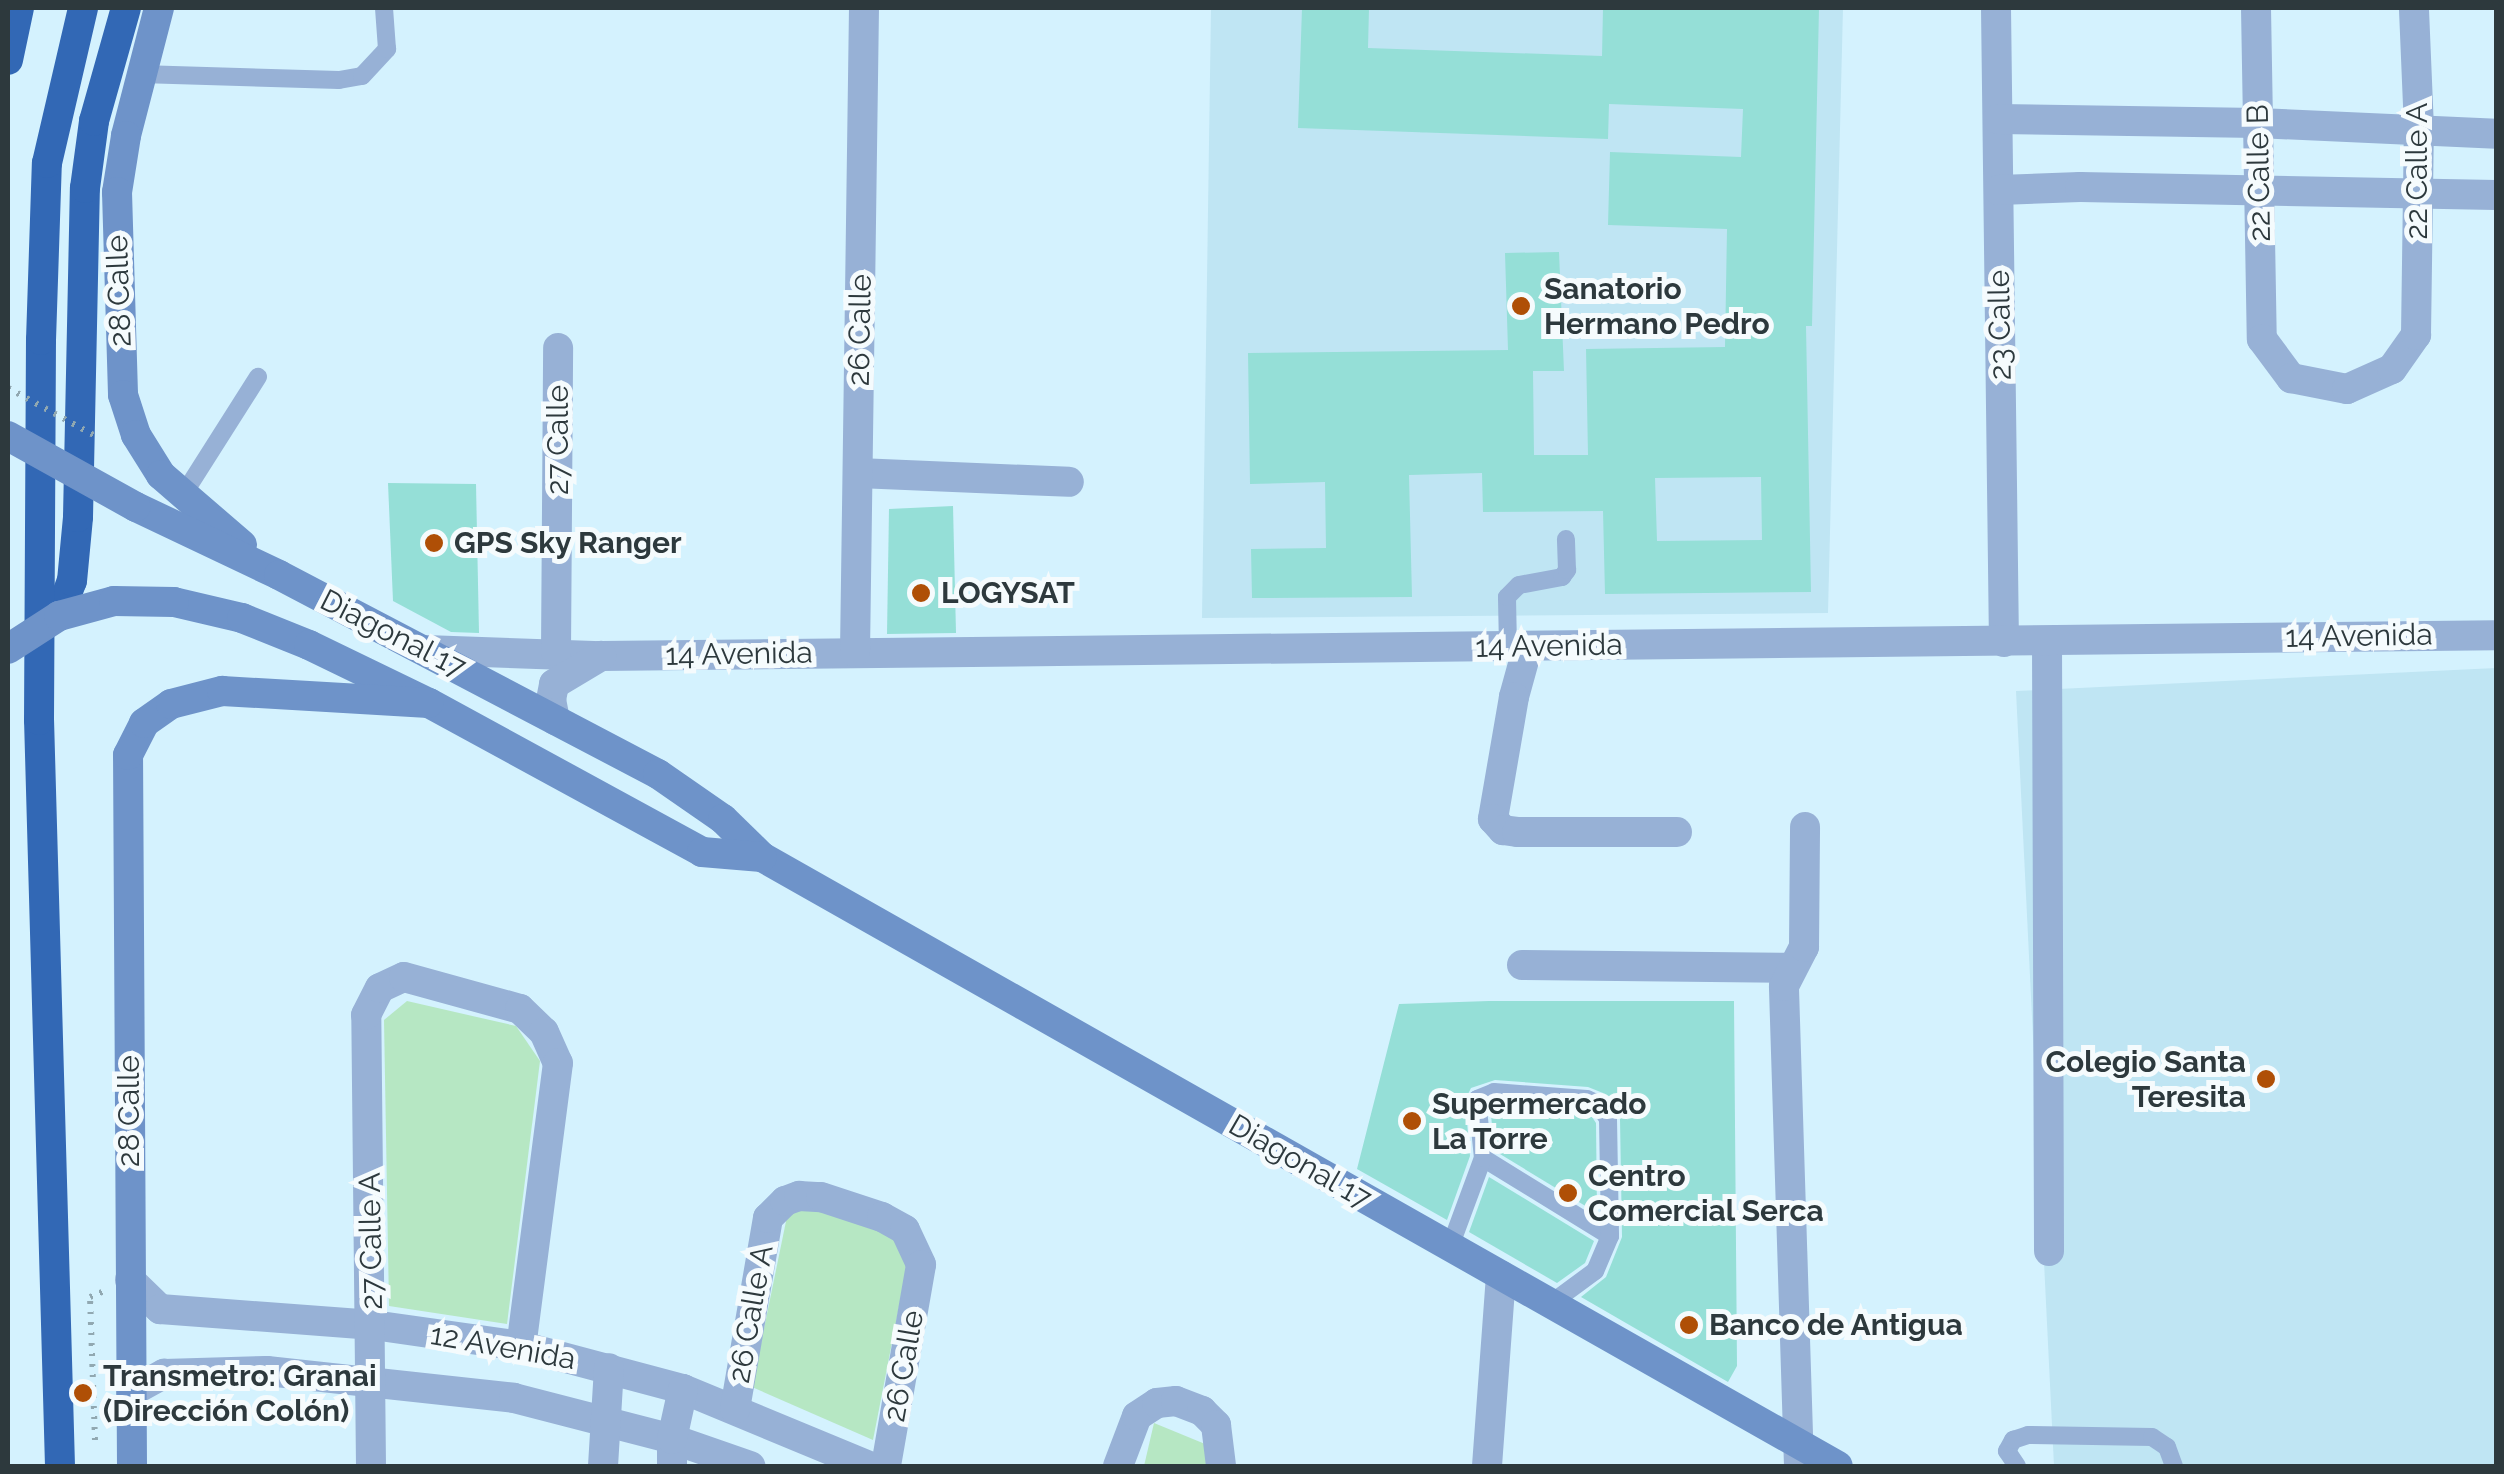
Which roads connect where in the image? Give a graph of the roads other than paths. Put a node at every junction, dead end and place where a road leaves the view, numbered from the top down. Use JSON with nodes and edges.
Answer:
{"nodes":[{"id":1,"x":19,"y":8,"type":"edge"},
{"id":2,"x":84,"y":8,"type":"edge"},
{"id":3,"x":126,"y":8,"type":"edge"},
{"id":4,"x":159,"y":8,"type":"edge"},
{"id":5,"x":384,"y":8,"type":"edge"},
{"id":6,"x":864,"y":8,"type":"edge"},
{"id":7,"x":1996,"y":8,"type":"edge"},
{"id":8,"x":2256,"y":8,"type":"edge"},
{"id":9,"x":2414,"y":8,"type":"edge"},
{"id":10,"x":8,"y":60,"type":"edge"},
{"id":11,"x":140,"y":74,"type":"junction"},
{"id":12,"x":1998,"y":119,"type":"junction"},
{"id":13,"x":2258,"y":123,"type":"junction"},
{"id":14,"x":2420,"y":129,"type":"junction"},
{"id":15,"x":2496,"y":134,"type":"edge"},
{"id":16,"x":1999,"y":190,"type":"junction"},
{"id":17,"x":2260,"y":191,"type":"junction"},
{"id":18,"x":2418,"y":194,"type":"junction"},
{"id":19,"x":2496,"y":195,"type":"edge"},
{"id":20,"x":2416,"y":335,"type":"joint"},
{"id":21,"x":558,"y":348,"type":"dead end"},
{"id":22,"x":258,"y":376,"type":"dead end"},
{"id":23,"x":8,"y":436,"type":"edge"},
{"id":24,"x":858,"y":473,"type":"junction"},
{"id":25,"x":1069,"y":482,"type":"dead end"},
{"id":26,"x":184,"y":495,"type":"junction"},
{"id":27,"x":1566,"y":538,"type":"dead end"},
{"id":28,"x":279,"y":575,"type":"junction"},
{"id":29,"x":59,"y":616,"type":"junction"},
{"id":30,"x":2496,"y":634,"type":"edge"},
{"id":31,"x":2047,"y":641,"type":"junction"},
{"id":32,"x":2004,"y":642,"type":"junction"},
{"id":33,"x":1518,"y":646,"type":"junction"},
{"id":34,"x":8,"y":648,"type":"edge"},
{"id":35,"x":426,"y":650,"type":"junction"},
{"id":36,"x":556,"y":652,"type":"junction"},
{"id":37,"x":855,"y":652,"type":"junction"},
{"id":38,"x":601,"y":656,"type":"junction"},
{"id":39,"x":429,"y":703,"type":"junction"},
{"id":40,"x":556,"y":720,"type":"junction"},
{"id":41,"x":1805,"y":827,"type":"dead end"},
{"id":42,"x":1677,"y":832,"type":"dead end"},
{"id":43,"x":762,"y":858,"type":"junction"},
{"id":44,"x":1522,"y":965,"type":"dead end"},
{"id":45,"x":1790,"y":968,"type":"junction"},
{"id":46,"x":1483,"y":1158,"type":"junction"},
{"id":47,"x":1610,"y":1236,"type":"junction"},
{"id":48,"x":1450,"y":1247,"type":"junction"},
{"id":49,"x":2049,"y":1251,"type":"dead end"},
{"id":50,"x":921,"y":1265,"type":"joint"},
{"id":51,"x":1501,"y":1276,"type":"junction"},
{"id":52,"x":130,"y":1280,"type":"junction"},
{"id":53,"x":1550,"y":1304,"type":"junction"},
{"id":54,"x":372,"y":1326,"type":"junction"},
{"id":55,"x":521,"y":1346,"type":"junction"},
{"id":56,"x":609,"y":1368,"type":"junction"},
{"id":57,"x":372,"y":1382,"type":"junction"},
{"id":58,"x":684,"y":1389,"type":"junction"},
{"id":59,"x":131,"y":1392,"type":"junction"},
{"id":60,"x":735,"y":1410,"type":"junction"},
{"id":61,"x":603,"y":1421,"type":"junction"},
{"id":62,"x":672,"y":1453,"type":"edge"},
{"id":63,"x":1799,"y":1455,"type":"edge"},
{"id":64,"x":1222,"y":1461,"type":"edge"},
{"id":65,"x":60,"y":1466,"type":"edge"},
{"id":66,"x":132,"y":1466,"type":"edge"},
{"id":67,"x":371,"y":1466,"type":"edge"},
{"id":68,"x":604,"y":1466,"type":"edge"},
{"id":69,"x":750,"y":1466,"type":"edge"},
{"id":70,"x":869,"y":1466,"type":"edge"},
{"id":71,"x":886,"y":1466,"type":"edge"},
{"id":72,"x":1118,"y":1466,"type":"edge"},
{"id":73,"x":1487,"y":1466,"type":"edge"},
{"id":74,"x":1838,"y":1466,"type":"edge"},
{"id":75,"x":2017,"y":1466,"type":"edge"},
{"id":76,"x":2174,"y":1466,"type":"edge"}],
"edges":[{"from":1,"to":10,"type":"highway"},
{"from":2,"to":65,"type":"highway"},
{"from":3,"to":29,"type":"highway"},
{"from":4,"to":11,"type":"main road","name":"28 Calle"},
{"from":5,"to":11,"type":"lane"},
{"from":6,"to":24,"type":"street","name":"26 Calle"},
{"from":7,"to":12,"type":"street","name":"23 Calle"},
{"from":8,"to":13,"type":"street","name":"22 Calle B"},
{"from":9,"to":14,"type":"street","name":"22 Calle A"},
{"from":11,"to":26,"type":"main road","name":"28 Calle"},
{"from":12,"to":13,"type":"street"},
{"from":12,"to":16,"type":"street","name":"23 Calle"},
{"from":13,"to":14,"type":"street"},
{"from":13,"to":17,"type":"street","name":"22 Calle B"},
{"from":14,"to":15,"type":"street"},
{"from":14,"to":18,"type":"street","name":"22 Calle A"},
{"from":16,"to":17,"type":"street"},
{"from":16,"to":32,"type":"street","name":"23 Calle"},
{"from":17,"to":18,"type":"street"},
{"from":17,"to":20,"type":"street","name":"22 Calle B"},
{"from":18,"to":19,"type":"street"},
{"from":18,"to":20,"type":"street","name":"22 Calle A"},
{"from":21,"to":36,"type":"street","name":"27 Calle"},
{"from":22,"to":26,"type":"lane"},
{"from":23,"to":28,"type":"main road","name":"Diagonal 17","bridge":true},
{"from":24,"to":25,"type":"street"},
{"from":24,"to":37,"type":"street","name":"26 Calle"},
{"from":26,"to":28,"type":"main road","name":"28 Calle"},
{"from":27,"to":33,"type":"lane"},
{"from":28,"to":35,"type":"main road","name":"Diagonal 17"},
{"from":29,"to":34,"type":"main road","name":"Diagonal 17","bridge":true},
{"from":29,"to":39,"type":"main road","name":"Diagonal 17","bridge":true},
{"from":30,"to":31,"type":"street","name":"14 Avenida"},
{"from":31,"to":32,"type":"street","name":"14 Avenida"},
{"from":31,"to":49,"type":"street"},
{"from":32,"to":33,"type":"street","name":"14 Avenida"},
{"from":33,"to":37,"type":"street","name":"14 Avenida"},
{"from":33,"to":42,"type":"street"},
{"from":35,"to":36,"type":"street","name":"14 Avenida"},
{"from":35,"to":40,"type":"main road","name":"Diagonal 17"},
{"from":36,"to":38,"type":"street","name":"14 Avenida"},
{"from":37,"to":38,"type":"street","name":"14 Avenida"},
{"from":38,"to":40,"type":"street","name":"14 Avenida"},
{"from":39,"to":43,"type":"main road","name":"Diagonal 17"},
{"from":39,"to":52,"type":"main road","name":"28 Calle"},
{"from":40,"to":43,"type":"main road","name":"Diagonal 17"},
{"from":41,"to":45,"type":"street"},
{"from":43,"to":48,"type":"main road","name":"Diagonal 17"},
{"from":44,"to":45,"type":"street"},
{"from":45,"to":63,"type":"street"},
{"from":46,"to":47,"type":"lane"},
{"from":46,"to":47,"type":"lane"},
{"from":46,"to":48,"type":"lane"},
{"from":47,"to":53,"type":"lane"},
{"from":48,"to":51,"type":"main road","name":"Diagonal 17"},
{"from":50,"to":60,"type":"street","name":"26 Calle A"},
{"from":50,"to":71,"type":"street","name":"26 Calle"},
{"from":51,"to":53,"type":"main road","name":"Diagonal 17"},
{"from":51,"to":73,"type":"street"},
{"from":52,"to":54,"type":"street","name":"12 Avenida"},
{"from":52,"to":59,"type":"main road","name":"28 Calle"},
{"from":53,"to":63,"type":"main road","name":"Diagonal 17"},
{"from":54,"to":55,"type":"street","name":"12 Avenida"},
{"from":54,"to":55,"type":"street","name":"27 Calle A"},
{"from":54,"to":57,"type":"street","name":"27 Calle A"},
{"from":55,"to":56,"type":"street","name":"12 Avenida"},
{"from":56,"to":58,"type":"street","name":"12 Avenida"},
{"from":56,"to":61,"type":"street"},
{"from":57,"to":59,"type":"street","name":"12 Avenida"},
{"from":57,"to":61,"type":"street","name":"12 Avenida"},
{"from":57,"to":67,"type":"street","name":"27 Calle A"},
{"from":58,"to":60,"type":"street","name":"12 Avenida"},
{"from":58,"to":62,"type":"street"},
{"from":59,"to":66,"type":"main road","name":"28 Calle"},
{"from":60,"to":70,"type":"street","name":"12 Avenida"},
{"from":61,"to":62,"type":"street","name":"12 Avenida"},
{"from":61,"to":68,"type":"street"},
{"from":62,"to":69,"type":"street","name":"12 Avenida"},
{"from":63,"to":74,"type":"main road","name":"Diagonal 17"},
{"from":64,"to":72,"type":"street"},
{"from":75,"to":76,"type":"lane"}]}
